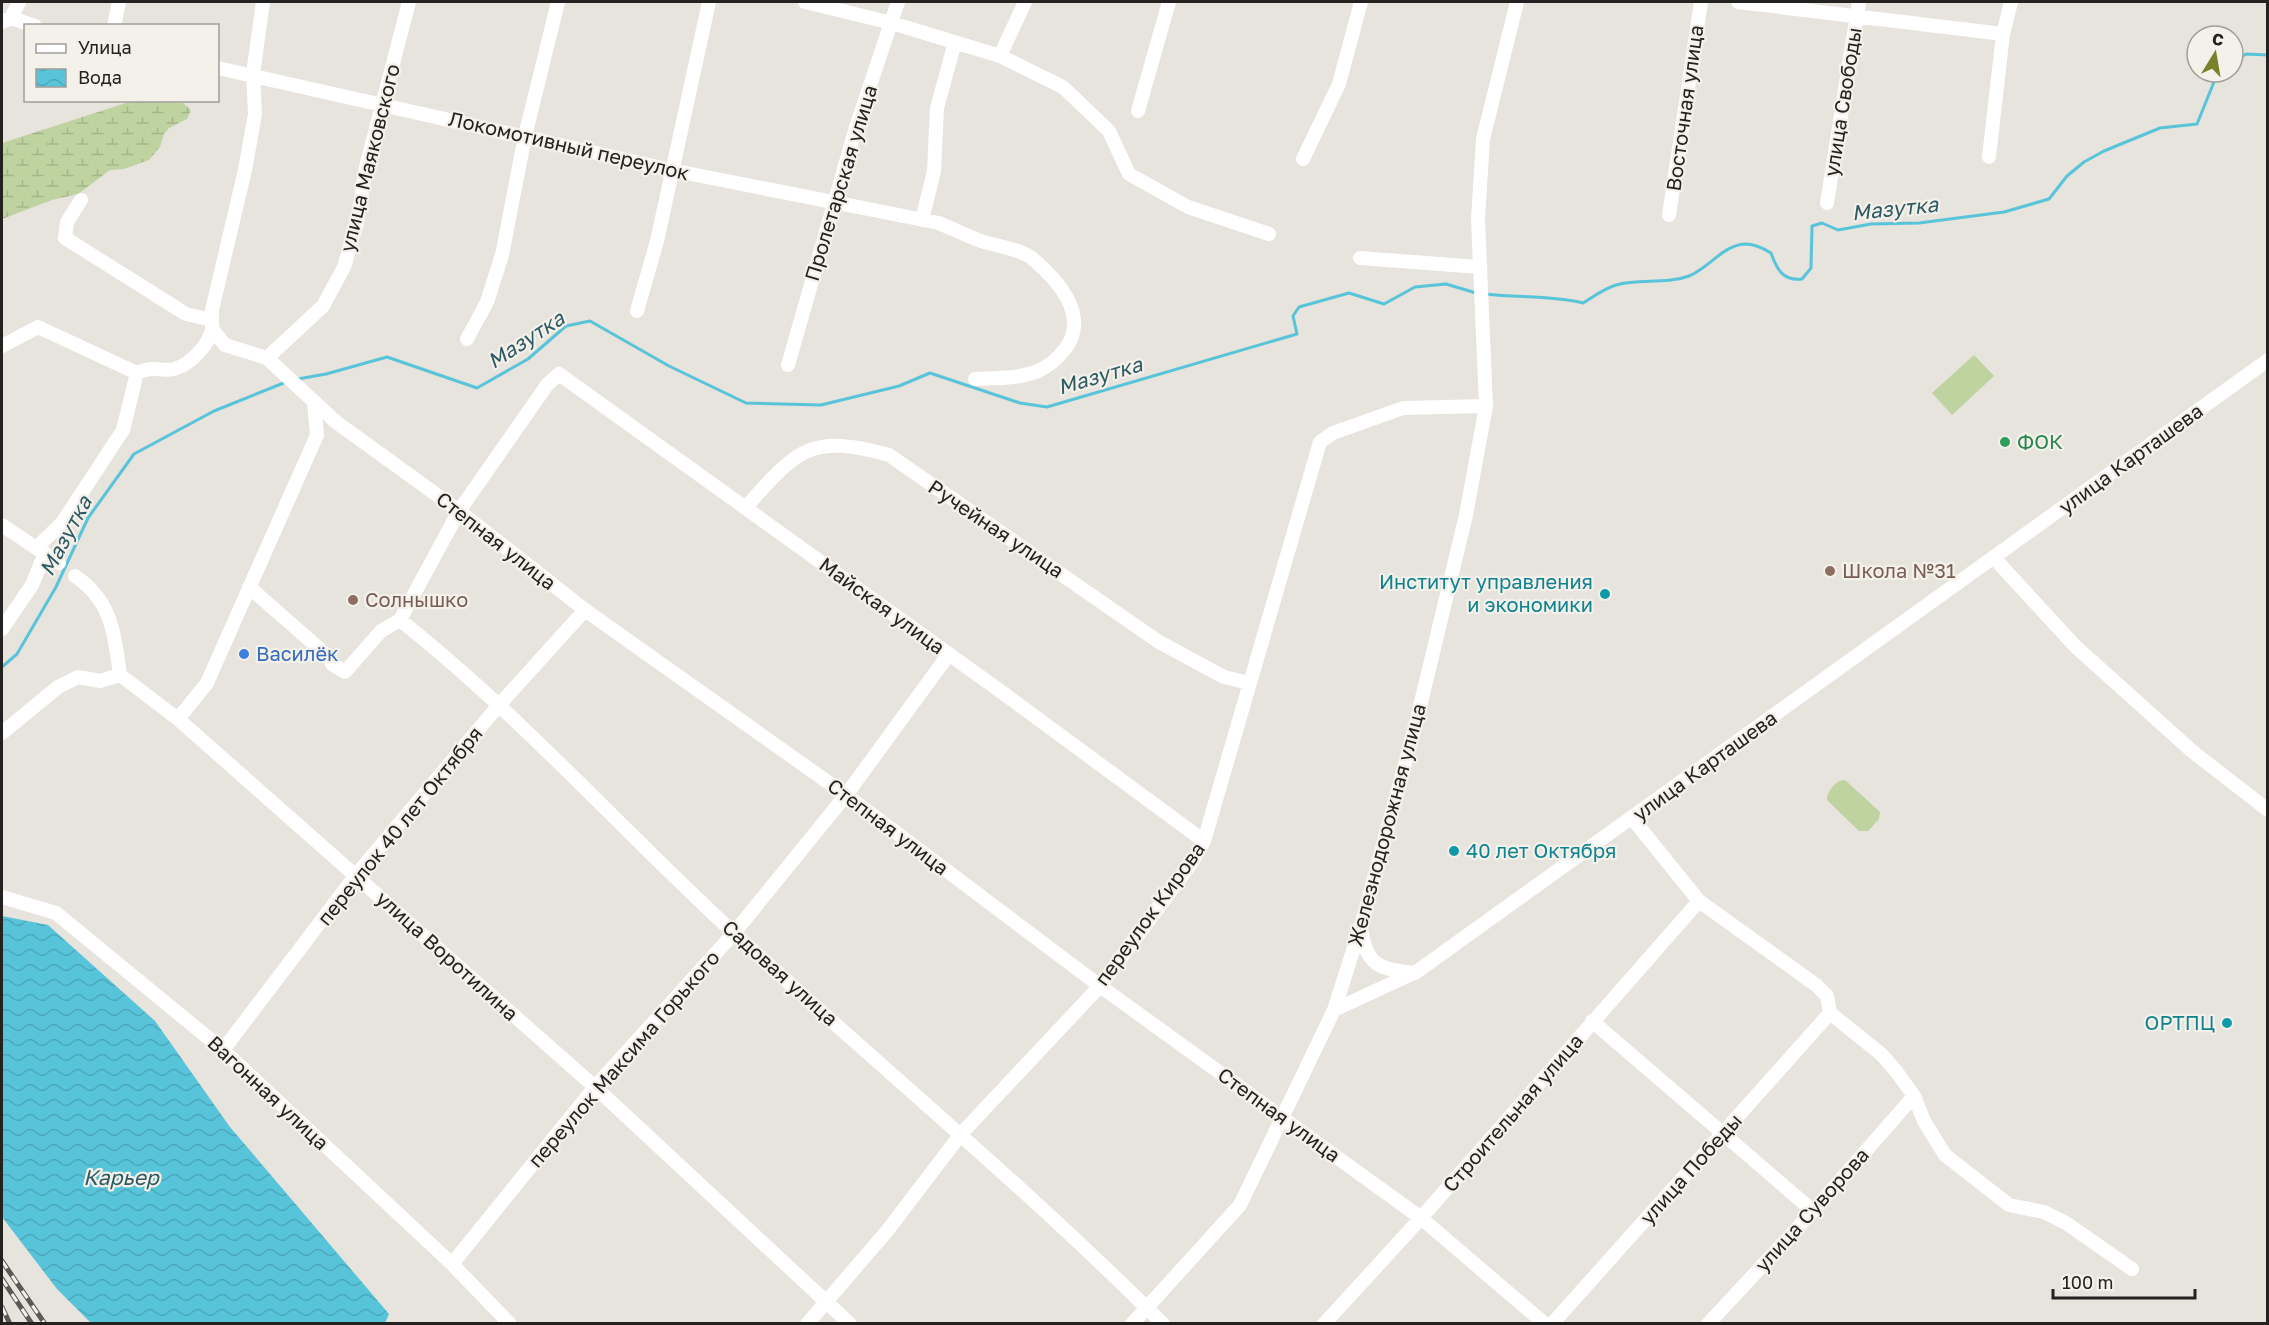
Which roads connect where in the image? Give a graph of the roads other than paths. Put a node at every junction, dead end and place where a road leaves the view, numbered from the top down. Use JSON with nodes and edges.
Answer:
{"nodes":[{"id":1,"x":19,"y":2,"type":"edge"},
{"id":2,"x":119,"y":2,"type":"edge"},
{"id":3,"x":262,"y":2,"type":"edge"},
{"id":4,"x":409,"y":2,"type":"edge"},
{"id":5,"x":558,"y":2,"type":"edge"},
{"id":6,"x":709,"y":2,"type":"edge"},
{"id":7,"x":805,"y":2,"type":"edge"},
{"id":8,"x":898,"y":2,"type":"edge"},
{"id":9,"x":1025,"y":2,"type":"edge"},
{"id":10,"x":1169,"y":2,"type":"edge"},
{"id":11,"x":1361,"y":2,"type":"edge"},
{"id":12,"x":1517,"y":2,"type":"edge"},
{"id":13,"x":1701,"y":2,"type":"edge"},
{"id":14,"x":1738,"y":2,"type":"edge"},
{"id":15,"x":1859,"y":2,"type":"edge"},
{"id":16,"x":2012,"y":2,"type":"edge"},
{"id":17,"x":1857,"y":17,"type":"junction"},
{"id":18,"x":6,"y":20,"type":"edge"},
{"id":19,"x":892,"y":23,"type":"junction"},
{"id":20,"x":25,"y":24,"type":"edge"},
{"id":21,"x":114,"y":24,"type":"edge"},
{"id":22,"x":2003,"y":34,"type":"junction"},
{"id":23,"x":955,"y":42,"type":"junction"},
{"id":24,"x":1000,"y":56,"type":"junction"},
{"id":25,"x":219,"y":68,"type":"edge"},
{"id":26,"x":253,"y":74,"type":"junction"},
{"id":27,"x":382,"y":103,"type":"junction"},
{"id":28,"x":1138,"y":111,"type":"dead end"},
{"id":29,"x":525,"y":136,"type":"junction"},
{"id":30,"x":1989,"y":158,"type":"dead end"},
{"id":31,"x":1303,"y":159,"type":"dead end"},
{"id":32,"x":671,"y":170,"type":"junction"},
{"id":33,"x":81,"y":200,"type":"dead end"},
{"id":34,"x":834,"y":203,"type":"junction"},
{"id":35,"x":1827,"y":203,"type":"dead end"},
{"id":36,"x":1669,"y":215,"type":"dead end"},
{"id":37,"x":922,"y":220,"type":"junction"},
{"id":38,"x":1269,"y":234,"type":"dead end"},
{"id":39,"x":1360,"y":258,"type":"dead end"},
{"id":40,"x":1479,"y":267,"type":"junction"},
{"id":41,"x":637,"y":311,"type":"dead end"},
{"id":42,"x":212,"y":325,"type":"junction"},
{"id":43,"x":466,"y":339,"type":"dead end"},
{"id":44,"x":2,"y":346,"type":"edge"},
{"id":45,"x":267,"y":358,"type":"junction"},
{"id":46,"x":2268,"y":360,"type":"edge"},
{"id":47,"x":788,"y":366,"type":"dead end"},
{"id":48,"x":138,"y":373,"type":"junction"},
{"id":49,"x":975,"y":379,"type":"dead end"},
{"id":50,"x":314,"y":403,"type":"junction"},
{"id":51,"x":1486,"y":406,"type":"junction"},
{"id":52,"x":746,"y":507,"type":"junction"},
{"id":53,"x":459,"y":511,"type":"junction"},
{"id":54,"x":2,"y":525,"type":"edge"},
{"id":55,"x":40,"y":550,"type":"junction"},
{"id":56,"x":1995,"y":558,"type":"junction"},
{"id":57,"x":59,"y":562,"type":"dead end"},
{"id":58,"x":75,"y":576,"type":"dead end"},
{"id":59,"x":249,"y":586,"type":"junction"},
{"id":60,"x":585,"y":610,"type":"junction"},
{"id":61,"x":400,"y":620,"type":"junction"},
{"id":62,"x":2,"y":629,"type":"edge"},
{"id":63,"x":949,"y":654,"type":"junction"},
{"id":64,"x":120,"y":675,"type":"junction"},
{"id":65,"x":1249,"y":683,"type":"junction"},
{"id":66,"x":499,"y":705,"type":"junction"},
{"id":67,"x":178,"y":719,"type":"junction"},
{"id":68,"x":2,"y":733,"type":"edge"},
{"id":69,"x":846,"y":795,"type":"junction"},
{"id":70,"x":2268,"y":810,"type":"edge"},
{"id":71,"x":1632,"y":819,"type":"junction"},
{"id":72,"x":1204,"y":841,"type":"junction"},
{"id":73,"x":356,"y":875,"type":"junction"},
{"id":74,"x":2,"y":897,"type":"edge"},
{"id":75,"x":1699,"y":901,"type":"junction"},
{"id":76,"x":1361,"y":926,"type":"junction"},
{"id":77,"x":734,"y":933,"type":"junction"},
{"id":78,"x":1415,"y":973,"type":"junction"},
{"id":79,"x":1100,"y":986,"type":"junction"},
{"id":80,"x":1334,"y":1010,"type":"junction"},
{"id":81,"x":1830,"y":1013,"type":"junction"},
{"id":82,"x":1592,"y":1021,"type":"junction"},
{"id":83,"x":223,"y":1050,"type":"junction"},
{"id":84,"x":595,"y":1087,"type":"junction"},
{"id":85,"x":1914,"y":1096,"type":"junction"},
{"id":86,"x":1283,"y":1117,"type":"junction"},
{"id":87,"x":1725,"y":1132,"type":"junction"},
{"id":88,"x":961,"y":1134,"type":"junction"},
{"id":89,"x":1813,"y":1210,"type":"junction"},
{"id":90,"x":1421,"y":1218,"type":"junction"},
{"id":91,"x":452,"y":1264,"type":"junction"},
{"id":92,"x":2132,"y":1269,"type":"dead end"},
{"id":93,"x":826,"y":1301,"type":"junction"},
{"id":94,"x":1147,"y":1308,"type":"junction"},
{"id":95,"x":510,"y":1323,"type":"edge"},
{"id":96,"x":807,"y":1323,"type":"edge"},
{"id":97,"x":850,"y":1323,"type":"edge"},
{"id":98,"x":1132,"y":1323,"type":"edge"},
{"id":99,"x":1163,"y":1323,"type":"edge"},
{"id":100,"x":1324,"y":1323,"type":"edge"},
{"id":101,"x":1545,"y":1323,"type":"edge"},
{"id":102,"x":1552,"y":1323,"type":"edge"},
{"id":103,"x":1708,"y":1323,"type":"edge"}],
"edges":[{"from":1,"to":18,"type":"street"},
{"from":2,"to":21,"type":"street"},
{"from":3,"to":26,"type":"street"},
{"from":4,"to":27,"type":"street","name":"улица Маяковского"},
{"from":5,"to":29,"type":"street"},
{"from":6,"to":32,"type":"street"},
{"from":7,"to":19,"type":"street"},
{"from":8,"to":19,"type":"street","name":"Пролетарская улица"},
{"from":9,"to":24,"type":"street"},
{"from":10,"to":28,"type":"street"},
{"from":11,"to":31,"type":"street"},
{"from":12,"to":40,"type":"street","name":"Железнодорожная улица"},
{"from":13,"to":36,"type":"street","name":"Восточная улица"},
{"from":14,"to":17,"type":"street"},
{"from":15,"to":17,"type":"street","name":"улица Свободы"},
{"from":16,"to":22,"type":"street"},
{"from":17,"to":22,"type":"street"},
{"from":17,"to":35,"type":"street","name":"улица Свободы"},
{"from":18,"to":20,"type":"street"},
{"from":19,"to":23,"type":"street"},
{"from":19,"to":34,"type":"street","name":"Пролетарская улица"},
{"from":22,"to":30,"type":"street"},
{"from":23,"to":24,"type":"street"},
{"from":23,"to":37,"type":"street"},
{"from":24,"to":38,"type":"street"},
{"from":25,"to":26,"type":"street","name":"Локомотивный переулок"},
{"from":26,"to":27,"type":"street","name":"Локомотивный переулок"},
{"from":26,"to":42,"type":"street"},
{"from":27,"to":29,"type":"street","name":"Локомотивный переулок"},
{"from":27,"to":45,"type":"street","name":"улица Маяковского"},
{"from":29,"to":32,"type":"street","name":"Локомотивный переулок"},
{"from":29,"to":43,"type":"street"},
{"from":32,"to":34,"type":"street","name":"Локомотивный переулок"},
{"from":32,"to":41,"type":"street"},
{"from":33,"to":42,"type":"street"},
{"from":34,"to":37,"type":"street","name":"Локомотивный переулок"},
{"from":34,"to":47,"type":"street","name":"Пролетарская улица"},
{"from":37,"to":49,"type":"street","name":"Локомотивный переулок"},
{"from":39,"to":40,"type":"street"},
{"from":40,"to":51,"type":"street","name":"Железнодорожная улица"},
{"from":42,"to":45,"type":"street","name":"Степная улица"},
{"from":42,"to":48,"type":"street"},
{"from":44,"to":48,"type":"street"},
{"from":45,"to":50,"type":"street","name":"Степная улица"},
{"from":46,"to":56,"type":"street","name":"улица Карташева"},
{"from":48,"to":55,"type":"street"},
{"from":50,"to":53,"type":"street","name":"Степная улица"},
{"from":50,"to":59,"type":"street"},
{"from":51,"to":65,"type":"street","name":"переулок Кирова"},
{"from":51,"to":76,"type":"street","name":"Железнодорожная улица"},
{"from":52,"to":53,"type":"street","name":"Майская улица"},
{"from":52,"to":63,"type":"street","name":"Майская улица"},
{"from":52,"to":65,"type":"street","name":"Ручейная улица"},
{"from":53,"to":60,"type":"street","name":"Степная улица"},
{"from":53,"to":61,"type":"street"},
{"from":54,"to":55,"type":"street"},
{"from":55,"to":57,"type":"street"},
{"from":55,"to":62,"type":"street"},
{"from":56,"to":70,"type":"street"},
{"from":56,"to":71,"type":"street","name":"улица Карташева"},
{"from":58,"to":64,"type":"street"},
{"from":59,"to":61,"type":"street"},
{"from":59,"to":67,"type":"street"},
{"from":60,"to":66,"type":"street","name":"переулок 40 лет Октября"},
{"from":60,"to":69,"type":"street","name":"Степная улица"},
{"from":61,"to":66,"type":"street","name":"Садовая улица"},
{"from":63,"to":69,"type":"street","name":"переулок Максима Горького"},
{"from":63,"to":72,"type":"street","name":"Майская улица"},
{"from":64,"to":67,"type":"street","name":"улица Воротилина"},
{"from":64,"to":68,"type":"street"},
{"from":65,"to":72,"type":"street","name":"переулок Кирова"},
{"from":66,"to":73,"type":"street","name":"переулок 40 лет Октября"},
{"from":66,"to":77,"type":"street","name":"Садовая улица"},
{"from":67,"to":73,"type":"street","name":"улица Воротилина"},
{"from":69,"to":77,"type":"street","name":"переулок Максима Горького"},
{"from":69,"to":79,"type":"street","name":"Степная улица"},
{"from":71,"to":75,"type":"street"},
{"from":71,"to":78,"type":"street","name":"улица Карташева"},
{"from":72,"to":79,"type":"street","name":"переулок Кирова"},
{"from":73,"to":83,"type":"street","name":"переулок 40 лет Октября"},
{"from":73,"to":84,"type":"street","name":"улица Воротилина"},
{"from":74,"to":83,"type":"street","name":"Вагонная улица"},
{"from":75,"to":81,"type":"street"},
{"from":75,"to":82,"type":"street","name":"Строительная улица"},
{"from":76,"to":78,"type":"street"},
{"from":76,"to":80,"type":"street","name":"Железнодорожная улица"},
{"from":77,"to":84,"type":"street","name":"переулок Максима Горького"},
{"from":77,"to":88,"type":"street","name":"Садовая улица"},
{"from":78,"to":80,"type":"street","name":"улица Карташева"},
{"from":79,"to":86,"type":"street","name":"Степная улица"},
{"from":79,"to":88,"type":"street","name":"переулок Кирова"},
{"from":80,"to":86,"type":"street","name":"Железнодорожная улица"},
{"from":81,"to":85,"type":"street"},
{"from":81,"to":87,"type":"street","name":"улица Победы"},
{"from":82,"to":87,"type":"street"},
{"from":82,"to":90,"type":"street","name":"Строительная улица"},
{"from":83,"to":91,"type":"street","name":"Вагонная улица"},
{"from":84,"to":91,"type":"street","name":"переулок Максима Горького"},
{"from":84,"to":93,"type":"street","name":"улица Воротилина"},
{"from":85,"to":89,"type":"street","name":"улица Суворова"},
{"from":85,"to":92,"type":"street"},
{"from":86,"to":90,"type":"street","name":"Степная улица"},
{"from":86,"to":94,"type":"street","name":"Железнодорожная улица"},
{"from":87,"to":89,"type":"street"},
{"from":87,"to":102,"type":"street","name":"улица Победы"},
{"from":88,"to":93,"type":"street","name":"переулок Кирова"},
{"from":88,"to":94,"type":"street","name":"Садовая улица"},
{"from":89,"to":103,"type":"street","name":"улица Суворова"},
{"from":90,"to":100,"type":"street","name":"Строительная улица"},
{"from":90,"to":101,"type":"street","name":"Степная улица"},
{"from":91,"to":95,"type":"street","name":"Вагонная улица"},
{"from":93,"to":96,"type":"street","name":"переулок Кирова"},
{"from":93,"to":97,"type":"street","name":"улица Воротилина"},
{"from":94,"to":98,"type":"street","name":"Железнодорожная улица"},
{"from":94,"to":99,"type":"street","name":"Садовая улица"}]}
